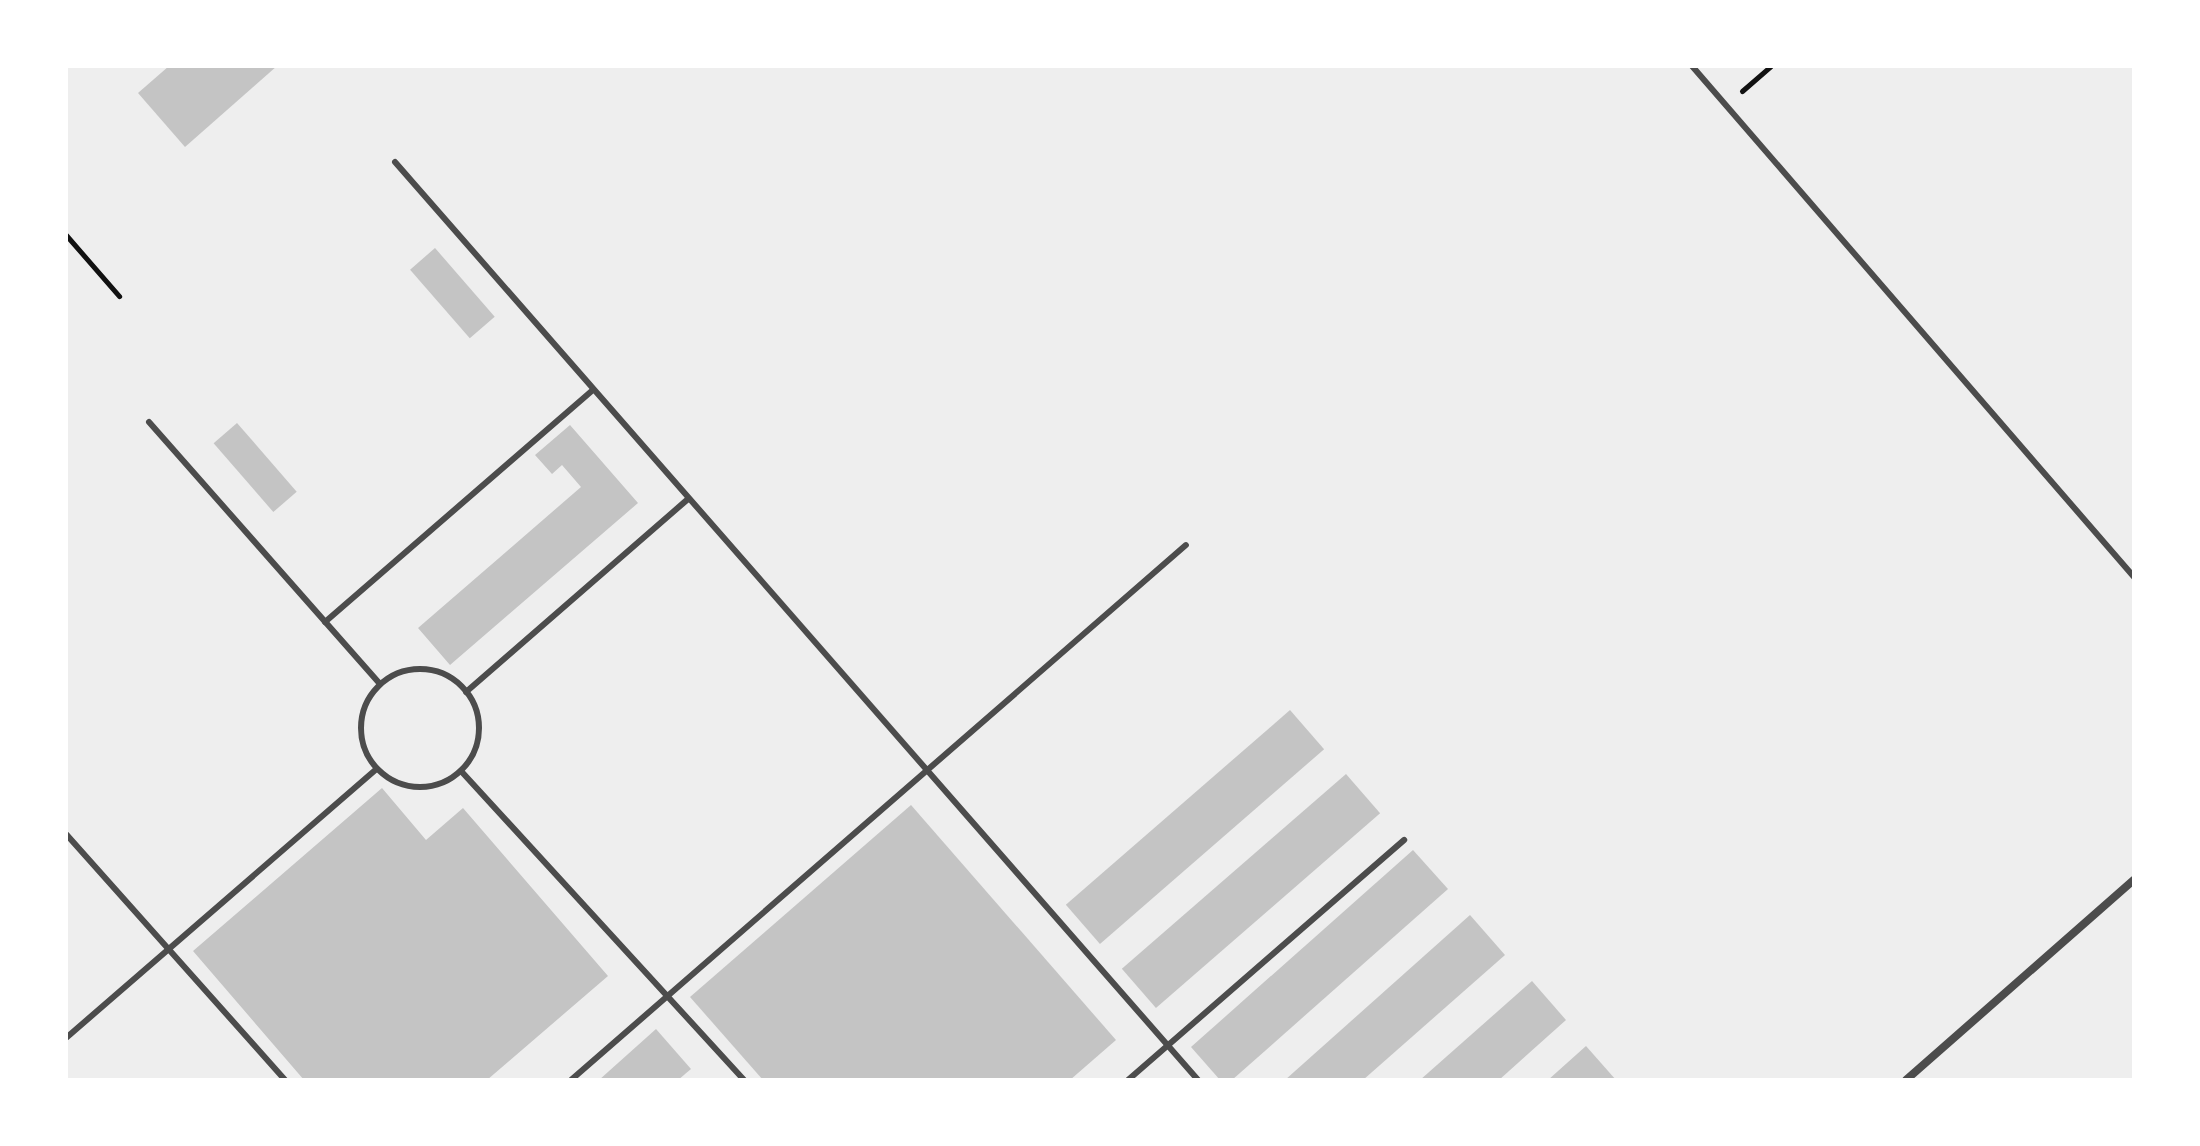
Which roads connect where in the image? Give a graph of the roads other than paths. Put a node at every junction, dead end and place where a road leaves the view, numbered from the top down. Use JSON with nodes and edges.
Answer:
{"nodes":[{"id":1,"x":1692,"y":66,"type":"edge"},
{"id":2,"x":395,"y":162,"type":"dead end"},
{"id":3,"x":593,"y":390,"type":"junction"},
{"id":4,"x":149,"y":422,"type":"dead end"},
{"id":5,"x":688,"y":499,"type":"junction"},
{"id":6,"x":1186,"y":545,"type":"dead end"},
{"id":7,"x":2134,"y":577,"type":"edge"},
{"id":8,"x":325,"y":622,"type":"junction"},
{"id":9,"x":380,"y":684,"type":"junction"},
{"id":10,"x":466,"y":692,"type":"junction"},
{"id":11,"x":376,"y":769,"type":"junction"},
{"id":12,"x":461,"y":771,"type":"junction"},
{"id":13,"x":926,"y":771,"type":"junction"},
{"id":14,"x":66,"y":834,"type":"edge"},
{"id":15,"x":1404,"y":840,"type":"dead end"},
{"id":16,"x":2134,"y":880,"type":"edge"},
{"id":17,"x":168,"y":949,"type":"junction"},
{"id":18,"x":667,"y":996,"type":"junction"},
{"id":19,"x":66,"y":1038,"type":"edge"},
{"id":20,"x":1168,"y":1046,"type":"junction"},
{"id":21,"x":285,"y":1080,"type":"edge"},
{"id":22,"x":571,"y":1080,"type":"edge"},
{"id":23,"x":744,"y":1080,"type":"edge"},
{"id":24,"x":1128,"y":1080,"type":"edge"},
{"id":25,"x":1198,"y":1080,"type":"edge"},
{"id":26,"x":1906,"y":1080,"type":"edge"}],
"edges":[{"from":1,"to":7,"type":"lane"},
{"from":2,"to":3,"type":"lane"},
{"from":3,"to":5,"type":"lane"},
{"from":3,"to":8,"type":"lane"},
{"from":4,"to":8,"type":"lane"},
{"from":5,"to":10,"type":"lane"},
{"from":5,"to":13,"type":"lane"},
{"from":6,"to":13,"type":"lane"},
{"from":8,"to":9,"type":"lane"},
{"from":9,"to":10,"type":"lane"},
{"from":9,"to":11,"type":"lane"},
{"from":10,"to":12,"type":"lane"},
{"from":11,"to":12,"type":"lane"},
{"from":11,"to":17,"type":"lane"},
{"from":12,"to":18,"type":"lane"},
{"from":13,"to":18,"type":"lane"},
{"from":13,"to":20,"type":"lane"},
{"from":14,"to":17,"type":"lane"},
{"from":15,"to":20,"type":"lane"},
{"from":16,"to":26,"type":"street"},
{"from":17,"to":19,"type":"lane"},
{"from":17,"to":21,"type":"lane"},
{"from":18,"to":22,"type":"lane"},
{"from":18,"to":23,"type":"lane"},
{"from":20,"to":24,"type":"lane"},
{"from":20,"to":25,"type":"lane"}]}
